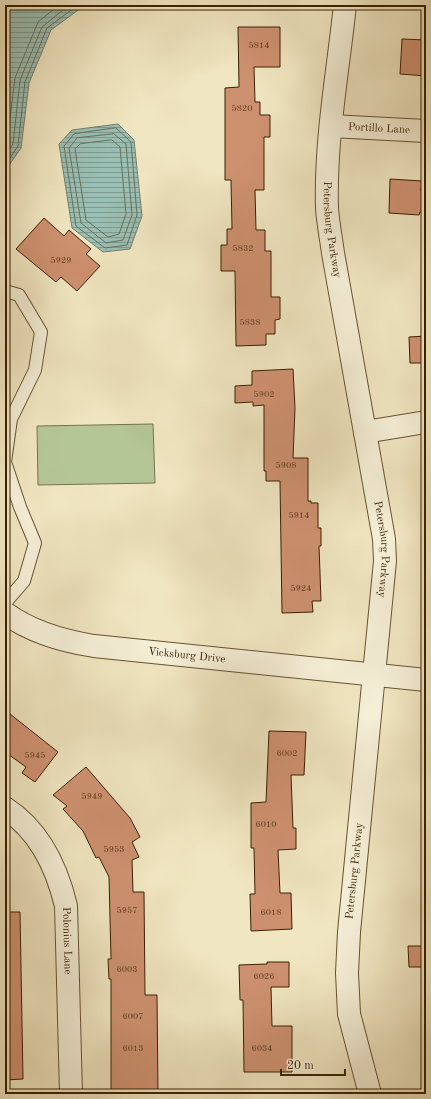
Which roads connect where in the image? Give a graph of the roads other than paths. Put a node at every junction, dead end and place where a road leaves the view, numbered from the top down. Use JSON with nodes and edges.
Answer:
{"nodes":[{"id":1,"x":345,"y":5,"type":"edge"},
{"id":2,"x":331,"y":126,"type":"junction"},
{"id":3,"x":426,"y":131,"type":"edge"},
{"id":4,"x":5,"y":291,"type":"edge"},
{"id":5,"x":426,"y":422,"type":"edge"},
{"id":6,"x":366,"y":432,"type":"junction"},
{"id":7,"x":5,"y":603,"type":"edge"},
{"id":8,"x":5,"y":613,"type":"edge"},
{"id":9,"x":375,"y":674,"type":"junction"},
{"id":10,"x":426,"y":680,"type":"edge"},
{"id":11,"x":5,"y":808,"type":"edge"},
{"id":12,"x":71,"y":1094,"type":"edge"},
{"id":13,"x":370,"y":1094,"type":"edge"}],
"edges":[{"from":1,"to":2,"type":"street","name":"Petersburg Parkway"},
{"from":2,"to":3,"type":"street","name":"Portillo Lane"},
{"from":2,"to":6,"type":"street","name":"Petersburg Parkway"},
{"from":4,"to":7,"type":"lane"},
{"from":5,"to":6,"type":"street"},
{"from":6,"to":9,"type":"street","name":"Petersburg Parkway"},
{"from":8,"to":9,"type":"street","name":"Vicksburg Drive"},
{"from":9,"to":10,"type":"street","name":"Vicksburg Drive"},
{"from":9,"to":13,"type":"street","name":"Petersburg Parkway"},
{"from":11,"to":12,"type":"street","name":"Polonius Lane"}]}
